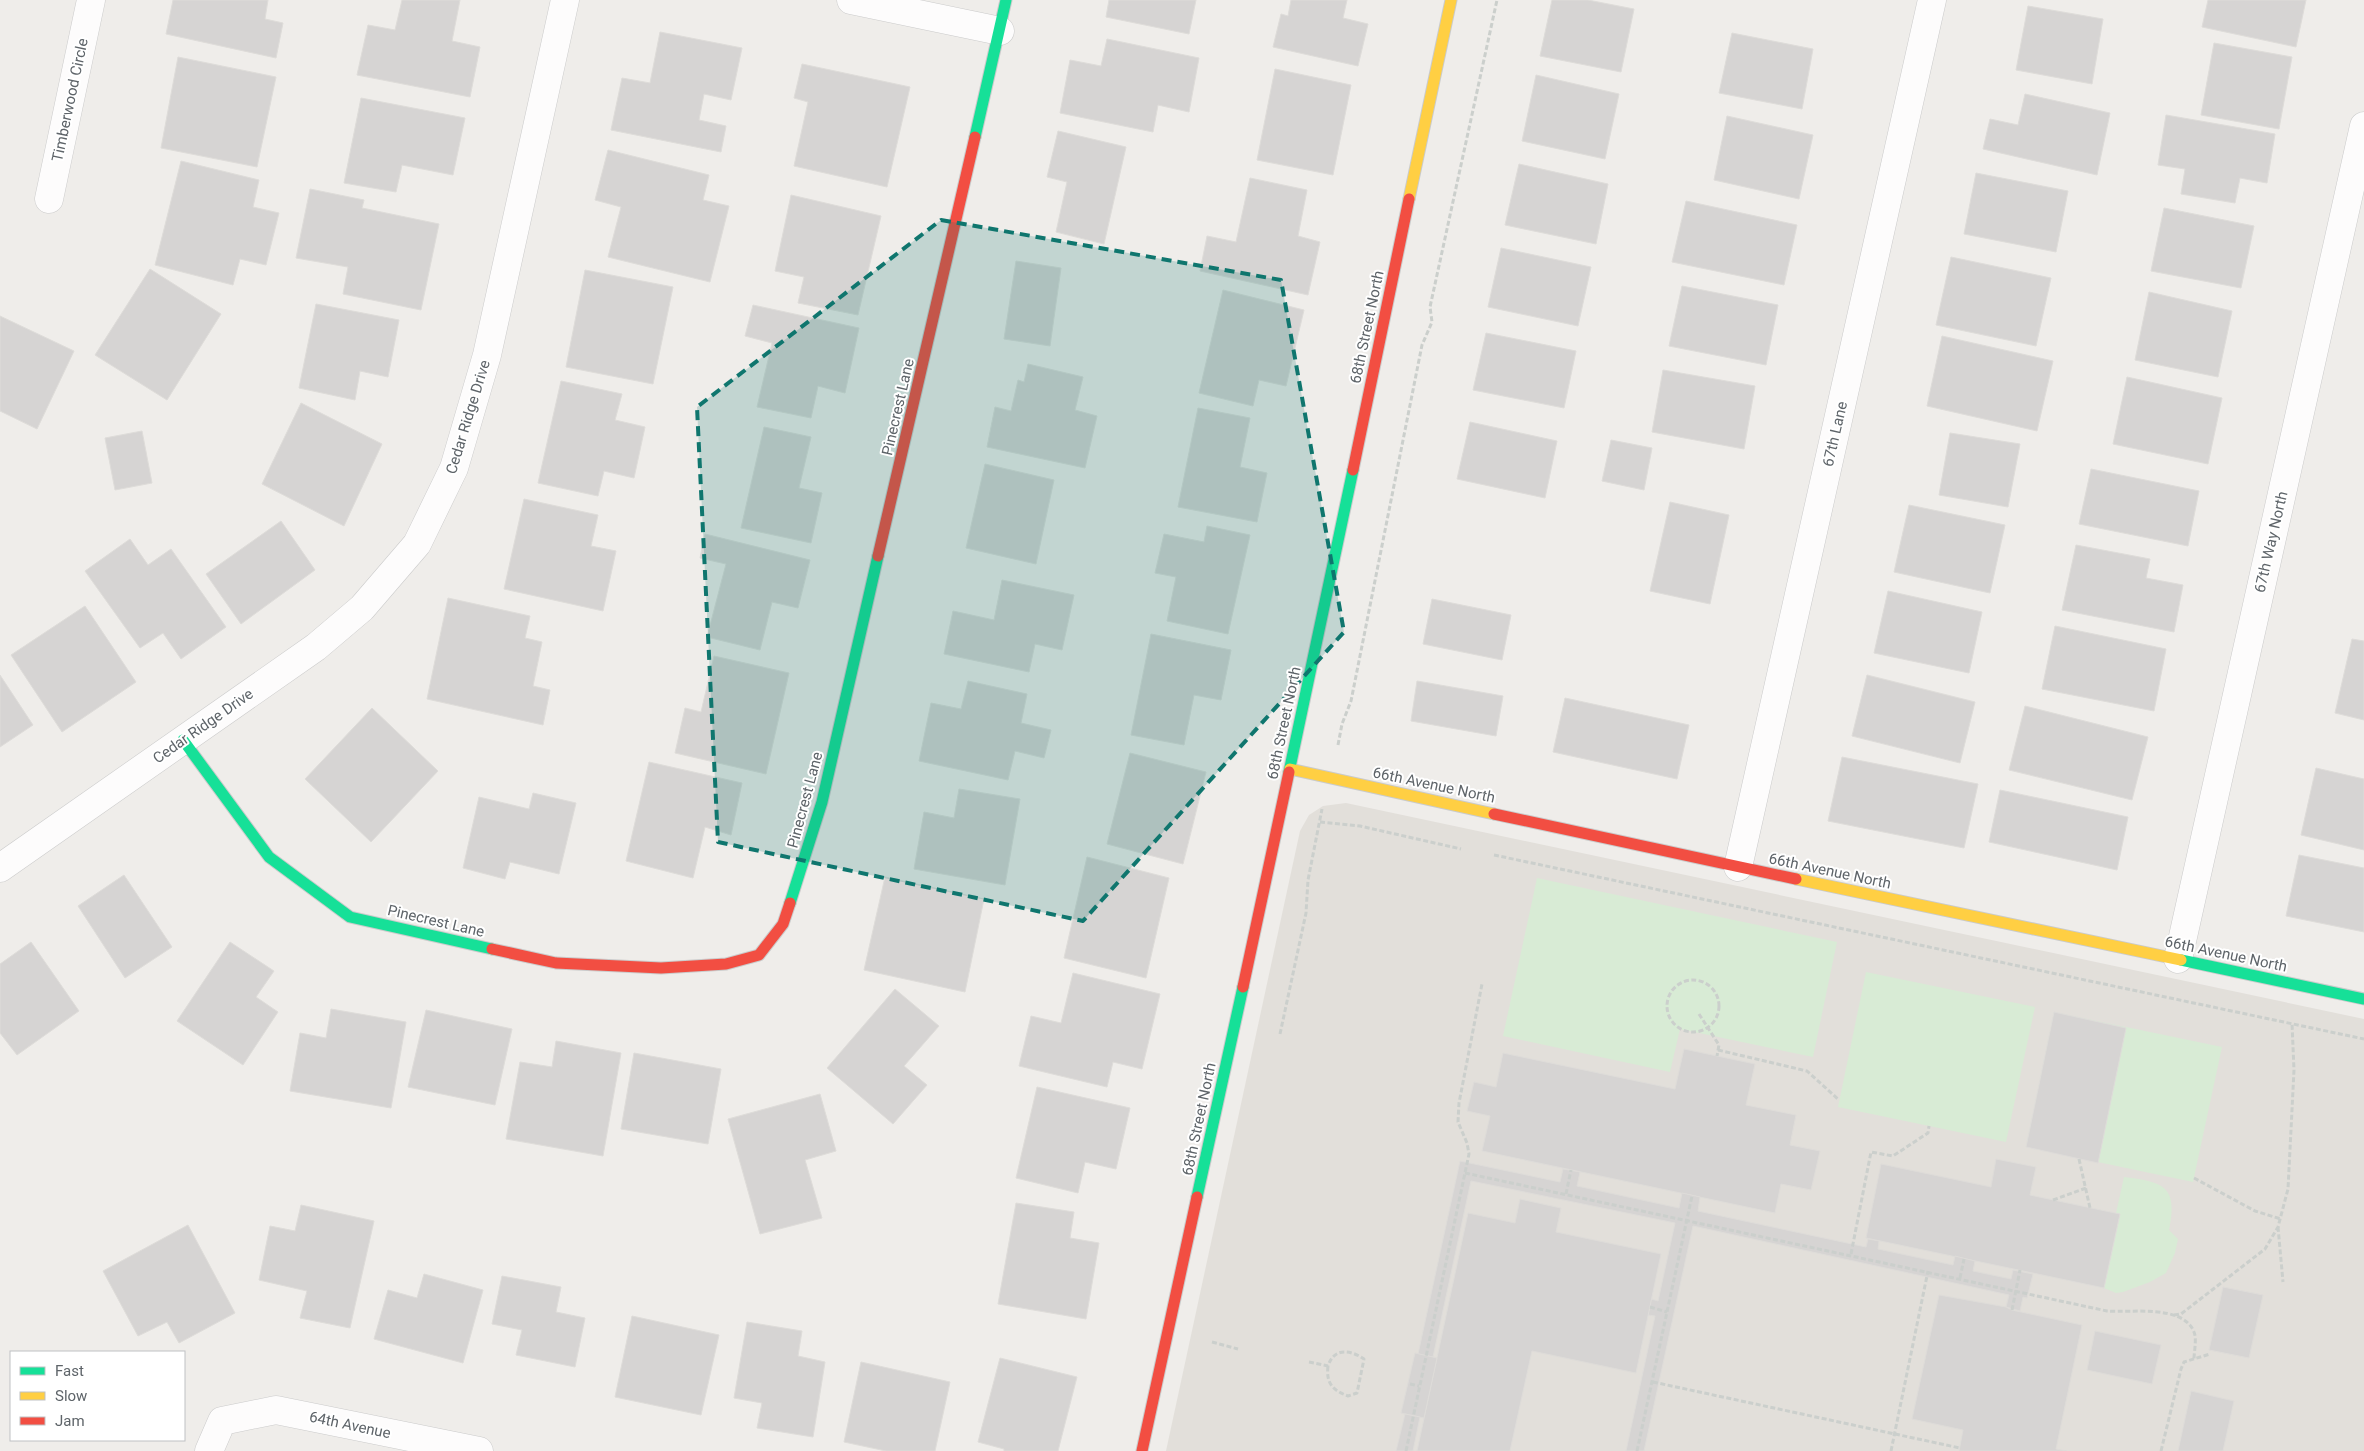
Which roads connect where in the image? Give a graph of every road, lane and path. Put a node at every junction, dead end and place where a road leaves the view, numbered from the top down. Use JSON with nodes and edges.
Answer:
{"nodes":[{"id":1,"x":90,"y":0,"type":"edge"},
{"id":2,"x":565,"y":0,"type":"edge"},
{"id":3,"x":851,"y":0,"type":"edge"},
{"id":4,"x":1006,"y":0,"type":"edge"},
{"id":5,"x":1451,"y":0,"type":"edge"},
{"id":6,"x":1497,"y":0,"type":"edge"},
{"id":7,"x":1932,"y":0,"type":"edge"},
{"id":8,"x":1000,"y":31,"type":"junction"},
{"id":9,"x":2364,"y":126,"type":"edge"},
{"id":10,"x":49,"y":199,"type":"dead end"},
{"id":11,"x":183,"y":740,"type":"junction"},
{"id":12,"x":1337,"y":748,"type":"dead end"},
{"id":13,"x":1290,"y":769,"type":"junction"},
{"id":14,"x":1323,"y":806,"type":"dead end"},
{"id":15,"x":1320,"y":822,"type":"junction"},
{"id":16,"x":1461,"y":849,"type":"dead end"},
{"id":17,"x":1494,"y":855,"type":"dead end"},
{"id":18,"x":1738,"y":867,"type":"junction"},
{"id":19,"x":0,"y":868,"type":"edge"},
{"id":20,"x":2178,"y":959,"type":"junction"},
{"id":21,"x":1482,"y":984,"type":"dead end"},
{"id":22,"x":2291,"y":984,"type":"junction"},
{"id":23,"x":2364,"y":999,"type":"edge"},
{"id":24,"x":1699,"y":1014,"type":"dead end"},
{"id":25,"x":2292,"y":1024,"type":"junction"},
{"id":26,"x":1708,"y":1028,"type":"junction"},
{"id":27,"x":1280,"y":1034,"type":"dead end"},
{"id":28,"x":2364,"y":1040,"type":"edge"},
{"id":29,"x":1718,"y":1050,"type":"junction"},
{"id":30,"x":1717,"y":1056,"type":"dead end"},
{"id":31,"x":1839,"y":1100,"type":"dead end"},
{"id":32,"x":1929,"y":1126,"type":"dead end"},
{"id":33,"x":2079,"y":1159,"type":"dead end"},
{"id":34,"x":1571,"y":1170,"type":"dead end"},
{"id":35,"x":1465,"y":1173,"type":"junction"},
{"id":36,"x":2194,"y":1178,"type":"dead end"},
{"id":37,"x":2086,"y":1188,"type":"junction"},
{"id":38,"x":1566,"y":1194,"type":"junction"},
{"id":39,"x":1692,"y":1196,"type":"dead end"},
{"id":40,"x":2053,"y":1200,"type":"dead end"},
{"id":41,"x":2090,"y":1208,"type":"dead end"},
{"id":42,"x":2281,"y":1219,"type":"junction"},
{"id":43,"x":1687,"y":1220,"type":"junction"},
{"id":44,"x":2278,"y":1227,"type":"junction"},
{"id":45,"x":1851,"y":1254,"type":"junction"},
{"id":46,"x":1964,"y":1259,"type":"dead end"},
{"id":47,"x":2020,"y":1270,"type":"dead end"},
{"id":48,"x":1928,"y":1272,"type":"junction"},
{"id":49,"x":1960,"y":1278,"type":"junction"},
{"id":50,"x":2284,"y":1282,"type":"dead end"},
{"id":51,"x":2016,"y":1291,"type":"junction"},
{"id":52,"x":1650,"y":1307,"type":"dead end"},
{"id":53,"x":2012,"y":1310,"type":"dead end"},
{"id":54,"x":1667,"y":1312,"type":"junction"},
{"id":55,"x":2174,"y":1315,"type":"junction"},
{"id":56,"x":1212,"y":1342,"type":"dead end"},
{"id":57,"x":1238,"y":1348,"type":"dead end"},
{"id":58,"x":2210,"y":1354,"type":"dead end"},
{"id":59,"x":2194,"y":1359,"type":"junction"},
{"id":60,"x":1309,"y":1362,"type":"dead end"},
{"id":61,"x":1328,"y":1366,"type":"junction"},
{"id":62,"x":1653,"y":1382,"type":"junction"},
{"id":63,"x":1410,"y":1384,"type":"dead end"},
{"id":64,"x":1419,"y":1386,"type":"junction"},
{"id":65,"x":1895,"y":1434,"type":"junction"},
{"id":66,"x":1960,"y":1448,"type":"dead end"},
{"id":67,"x":209,"y":1451,"type":"edge"},
{"id":68,"x":479,"y":1451,"type":"edge"},
{"id":69,"x":1142,"y":1451,"type":"edge"},
{"id":70,"x":1406,"y":1451,"type":"edge"},
{"id":71,"x":1637,"y":1451,"type":"edge"},
{"id":72,"x":1891,"y":1451,"type":"edge"},
{"id":73,"x":2161,"y":1451,"type":"edge"}],
"edges":[{"from":1,"to":10,"type":"street","name":"Timberwood Circle"},
{"from":2,"to":11,"type":"street","name":"Cedar Ridge Drive"},
{"from":3,"to":8,"type":"street"},
{"from":4,"to":8,"type":"street","name":"Pinecrest Lane"},
{"from":5,"to":13,"type":"street","name":"68th Street North"},
{"from":6,"to":12,"type":"path"},
{"from":7,"to":18,"type":"street","name":"67th Lane"},
{"from":8,"to":11,"type":"street","name":"Pinecrest Lane"},
{"from":9,"to":20,"type":"street","name":"67th Way North"},
{"from":11,"to":19,"type":"street","name":"Cedar Ridge Drive"},
{"from":13,"to":18,"type":"street","name":"66th Avenue North"},
{"from":13,"to":69,"type":"street","name":"68th Street North"},
{"from":14,"to":15,"type":"path"},
{"from":15,"to":16,"type":"path"},
{"from":15,"to":27,"type":"path"},
{"from":17,"to":25,"type":"path"},
{"from":18,"to":20,"type":"street","name":"66th Avenue North"},
{"from":20,"to":22,"type":"street","name":"66th Avenue North"},
{"from":21,"to":35,"type":"path"},
{"from":22,"to":23,"type":"street","name":"66th Avenue North"},
{"from":22,"to":25,"type":"path"},
{"from":24,"to":26,"type":"path"},
{"from":25,"to":28,"type":"path"},
{"from":25,"to":42,"type":"path"},
{"from":26,"to":26,"type":"path"},
{"from":26,"to":29,"type":"path"},
{"from":29,"to":30,"type":"path"},
{"from":29,"to":31,"type":"path"},
{"from":32,"to":45,"type":"path"},
{"from":33,"to":37,"type":"path"},
{"from":34,"to":38,"type":"path"},
{"from":35,"to":38,"type":"path"},
{"from":35,"to":64,"type":"path"},
{"from":36,"to":42,"type":"path"},
{"from":37,"to":40,"type":"path"},
{"from":37,"to":41,"type":"path"},
{"from":38,"to":43,"type":"path"},
{"from":39,"to":43,"type":"path"},
{"from":42,"to":44,"type":"path"},
{"from":43,"to":45,"type":"path"},
{"from":43,"to":54,"type":"path"},
{"from":44,"to":50,"type":"path"},
{"from":44,"to":55,"type":"path"},
{"from":45,"to":48,"type":"path"},
{"from":46,"to":49,"type":"path"},
{"from":47,"to":51,"type":"path"},
{"from":48,"to":49,"type":"path"},
{"from":48,"to":65,"type":"path"},
{"from":49,"to":51,"type":"path"},
{"from":51,"to":53,"type":"path"},
{"from":51,"to":55,"type":"path"},
{"from":52,"to":54,"type":"path"},
{"from":54,"to":62,"type":"path"},
{"from":55,"to":59,"type":"path"},
{"from":56,"to":57,"type":"path"},
{"from":58,"to":59,"type":"path"},
{"from":59,"to":73,"type":"path"},
{"from":60,"to":61,"type":"path"},
{"from":61,"to":61,"type":"path"},
{"from":62,"to":65,"type":"path"},
{"from":62,"to":71,"type":"path"},
{"from":63,"to":64,"type":"path"},
{"from":64,"to":70,"type":"path"},
{"from":65,"to":66,"type":"path"},
{"from":65,"to":72,"type":"path"},
{"from":67,"to":68,"type":"street","name":"64th Avenue"}]}
